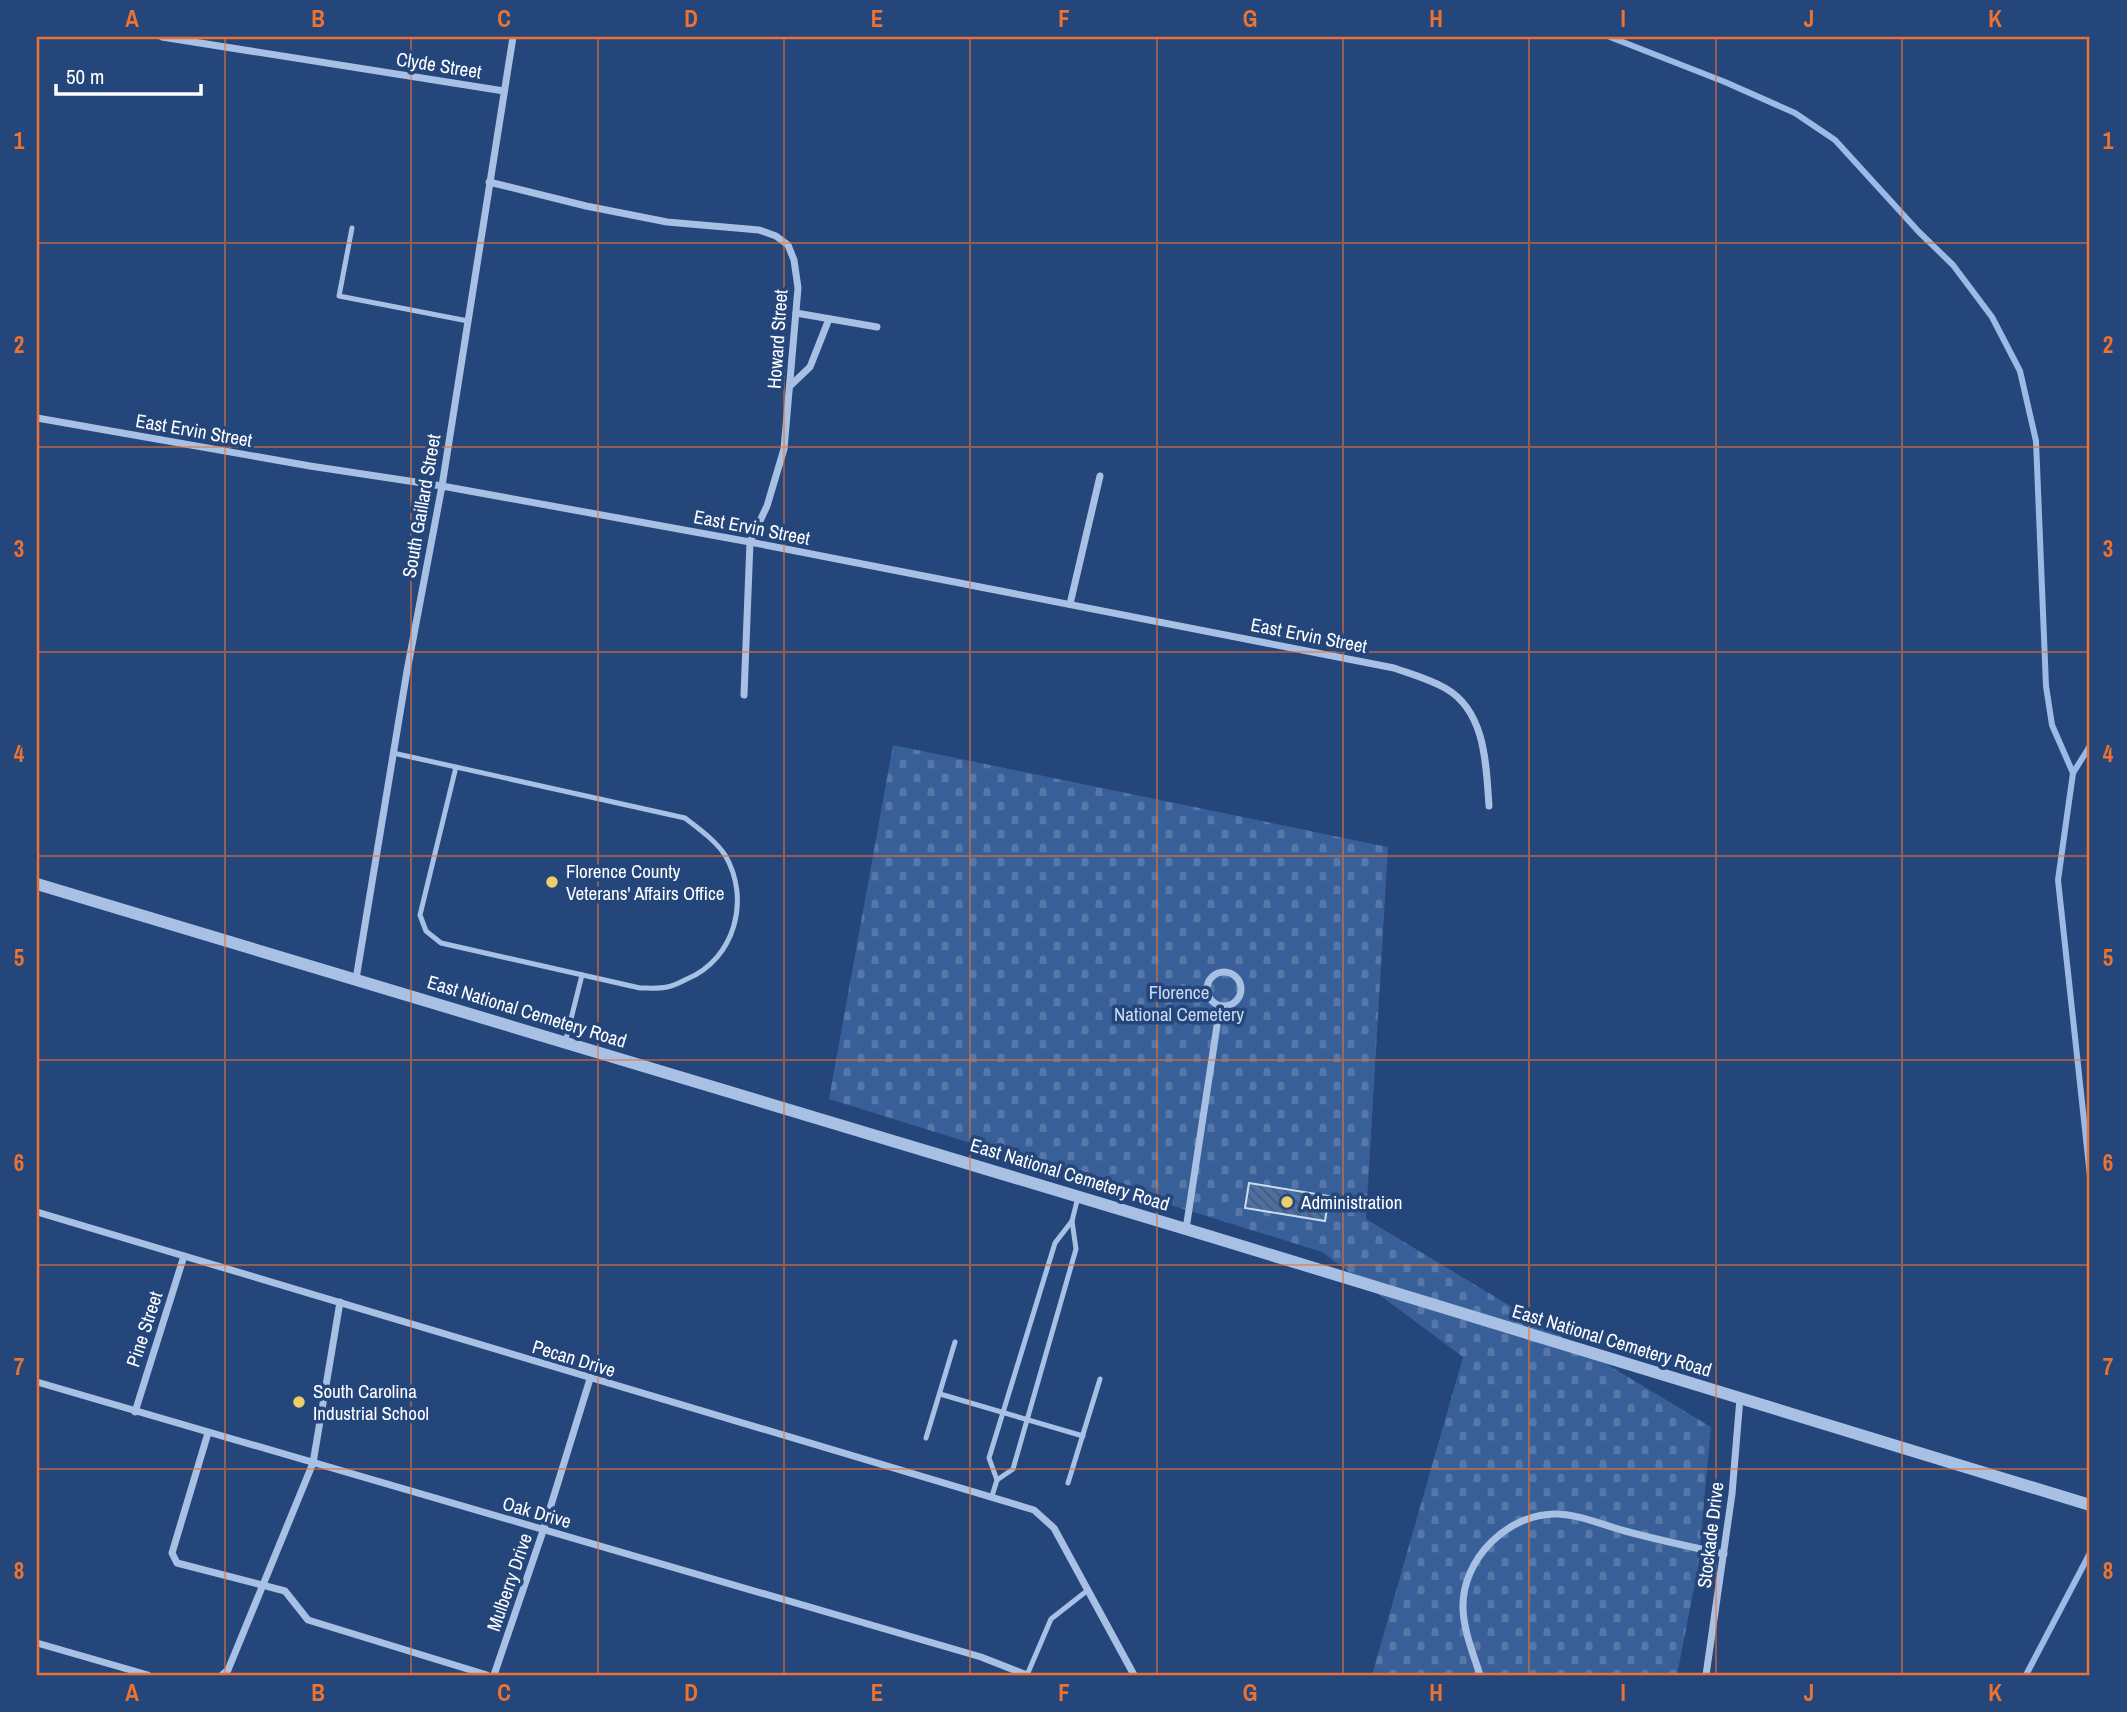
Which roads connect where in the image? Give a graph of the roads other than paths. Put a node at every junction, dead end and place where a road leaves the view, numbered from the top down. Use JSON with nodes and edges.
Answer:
{"nodes":[{"id":1,"x":162,"y":37,"type":"edge"},
{"id":2,"x":513,"y":37,"type":"edge"},
{"id":3,"x":504,"y":91,"type":"junction"},
{"id":4,"x":489,"y":182,"type":"junction"},
{"id":5,"x":352,"y":228,"type":"dead end"},
{"id":6,"x":796,"y":313,"type":"junction"},
{"id":7,"x":829,"y":319,"type":"junction"},
{"id":8,"x":468,"y":321,"type":"junction"},
{"id":9,"x":877,"y":327,"type":"dead end"},
{"id":10,"x":789,"y":387,"type":"junction"},
{"id":11,"x":37,"y":418,"type":"edge"},
{"id":12,"x":1100,"y":476,"type":"dead end"},
{"id":13,"x":442,"y":486,"type":"junction"},
{"id":14,"x":750,"y":542,"type":"junction"},
{"id":15,"x":1070,"y":604,"type":"junction"},
{"id":16,"x":744,"y":695,"type":"dead end"},
{"id":17,"x":394,"y":752,"type":"junction"},
{"id":18,"x":456,"y":767,"type":"junction"},
{"id":19,"x":1489,"y":806,"type":"dead end"},
{"id":20,"x":37,"y":884,"type":"edge"},
{"id":21,"x":582,"y":975,"type":"junction"},
{"id":22,"x":356,"y":979,"type":"junction"},
{"id":23,"x":1220,"y":1006,"type":"junction"},
{"id":24,"x":565,"y":1043,"type":"junction"},
{"id":25,"x":1078,"y":1197,"type":"junction"},
{"id":26,"x":37,"y":1212,"type":"edge"},
{"id":27,"x":1072,"y":1221,"type":"junction"},
{"id":28,"x":1186,"y":1229,"type":"junction"},
{"id":29,"x":184,"y":1256,"type":"junction"},
{"id":30,"x":340,"y":1302,"type":"junction"},
{"id":31,"x":956,"y":1342,"type":"dead end"},
{"id":32,"x":590,"y":1379,"type":"junction"},
{"id":33,"x":1100,"y":1379,"type":"dead end"},
{"id":34,"x":37,"y":1382,"type":"edge"},
{"id":35,"x":940,"y":1394,"type":"junction"},
{"id":36,"x":1740,"y":1398,"type":"junction"},
{"id":37,"x":135,"y":1412,"type":"junction"},
{"id":38,"x":1003,"y":1413,"type":"junction"},
{"id":39,"x":1027,"y":1419,"type":"junction"},
{"id":40,"x":208,"y":1433,"type":"junction"},
{"id":41,"x":1083,"y":1436,"type":"junction"},
{"id":42,"x":926,"y":1438,"type":"dead end"},
{"id":43,"x":313,"y":1463,"type":"junction"},
{"id":44,"x":997,"y":1480,"type":"junction"},
{"id":45,"x":1068,"y":1483,"type":"dead end"},
{"id":46,"x":992,"y":1496,"type":"junction"},
{"id":47,"x":2090,"y":1505,"type":"edge"},
{"id":48,"x":543,"y":1531,"type":"junction"},
{"id":49,"x":1724,"y":1553,"type":"junction"},
{"id":50,"x":261,"y":1585,"type":"junction"},
{"id":51,"x":1088,"y":1590,"type":"junction"},
{"id":52,"x":37,"y":1643,"type":"edge"},
{"id":53,"x":148,"y":1675,"type":"edge"},
{"id":54,"x":222,"y":1675,"type":"edge"},
{"id":55,"x":487,"y":1675,"type":"edge"},
{"id":56,"x":494,"y":1675,"type":"edge"},
{"id":57,"x":1027,"y":1675,"type":"edge"},
{"id":58,"x":1134,"y":1675,"type":"edge"},
{"id":59,"x":1480,"y":1675,"type":"edge"},
{"id":60,"x":1706,"y":1675,"type":"edge"}],
"edges":[{"from":1,"to":3,"type":"street","name":"Clyde Street"},
{"from":2,"to":3,"type":"street","name":"South Gaillard Street"},
{"from":3,"to":4,"type":"street","name":"South Gaillard Street"},
{"from":4,"to":6,"type":"street","name":"Howard Street"},
{"from":4,"to":8,"type":"street","name":"South Gaillard Street"},
{"from":5,"to":8,"type":"lane"},
{"from":6,"to":7,"type":"street"},
{"from":6,"to":10,"type":"street","name":"Howard Street"},
{"from":7,"to":9,"type":"street"},
{"from":7,"to":10,"type":"street"},
{"from":8,"to":13,"type":"street","name":"South Gaillard Street"},
{"from":10,"to":14,"type":"street","name":"Howard Street"},
{"from":11,"to":13,"type":"street","name":"East Ervin Street"},
{"from":12,"to":15,"type":"street"},
{"from":13,"to":14,"type":"street","name":"East Ervin Street"},
{"from":13,"to":17,"type":"street","name":"South Gaillard Street"},
{"from":14,"to":15,"type":"street","name":"East Ervin Street"},
{"from":14,"to":16,"type":"street","name":"Howard Street"},
{"from":15,"to":19,"type":"street","name":"East Ervin Street"},
{"from":17,"to":18,"type":"lane"},
{"from":17,"to":22,"type":"street","name":"South Gaillard Street"},
{"from":18,"to":21,"type":"lane"},
{"from":18,"to":21,"type":"lane"},
{"from":20,"to":22,"type":"street","name":"East National Cemetery Road"},
{"from":21,"to":24,"type":"lane"},
{"from":22,"to":24,"type":"street","name":"East National Cemetery Road"},
{"from":23,"to":23,"type":"street"},
{"from":23,"to":28,"type":"street"},
{"from":24,"to":25,"type":"street","name":"East National Cemetery Road"},
{"from":25,"to":27,"type":"lane"},
{"from":25,"to":28,"type":"street","name":"East National Cemetery Road"},
{"from":26,"to":29,"type":"street","name":"Pecan Drive"},
{"from":27,"to":38,"type":"lane"},
{"from":27,"to":39,"type":"lane"},
{"from":28,"to":36,"type":"street","name":"East National Cemetery Road"},
{"from":29,"to":30,"type":"street","name":"Pecan Drive"},
{"from":29,"to":37,"type":"street","name":"Pine Street"},
{"from":30,"to":32,"type":"street","name":"Pecan Drive"},
{"from":30,"to":43,"type":"street"},
{"from":31,"to":35,"type":"lane"},
{"from":32,"to":46,"type":"street","name":"Pecan Drive"},
{"from":32,"to":48,"type":"street","name":"Mulberry Drive"},
{"from":33,"to":41,"type":"lane"},
{"from":34,"to":37,"type":"street","name":"Oak Drive"},
{"from":35,"to":38,"type":"lane"},
{"from":35,"to":42,"type":"lane"},
{"from":36,"to":47,"type":"street","name":"East National Cemetery Road"},
{"from":36,"to":49,"type":"street","name":"Stockade Drive"},
{"from":37,"to":40,"type":"street","name":"Oak Drive"},
{"from":38,"to":39,"type":"lane"},
{"from":38,"to":44,"type":"lane"},
{"from":39,"to":41,"type":"lane"},
{"from":39,"to":44,"type":"lane"},
{"from":40,"to":43,"type":"street","name":"Oak Drive"},
{"from":40,"to":50,"type":"street"},
{"from":41,"to":45,"type":"lane"},
{"from":43,"to":48,"type":"street","name":"Oak Drive"},
{"from":43,"to":50,"type":"street"},
{"from":44,"to":46,"type":"lane"},
{"from":46,"to":51,"type":"street","name":"Pecan Drive"},
{"from":48,"to":56,"type":"street","name":"Mulberry Drive"},
{"from":48,"to":57,"type":"street","name":"Oak Drive"},
{"from":49,"to":59,"type":"street"},
{"from":49,"to":60,"type":"street","name":"Stockade Drive"},
{"from":50,"to":54,"type":"street"},
{"from":50,"to":55,"type":"street"},
{"from":51,"to":57,"type":"lane"},
{"from":51,"to":58,"type":"street"},
{"from":52,"to":53,"type":"street"}]}
